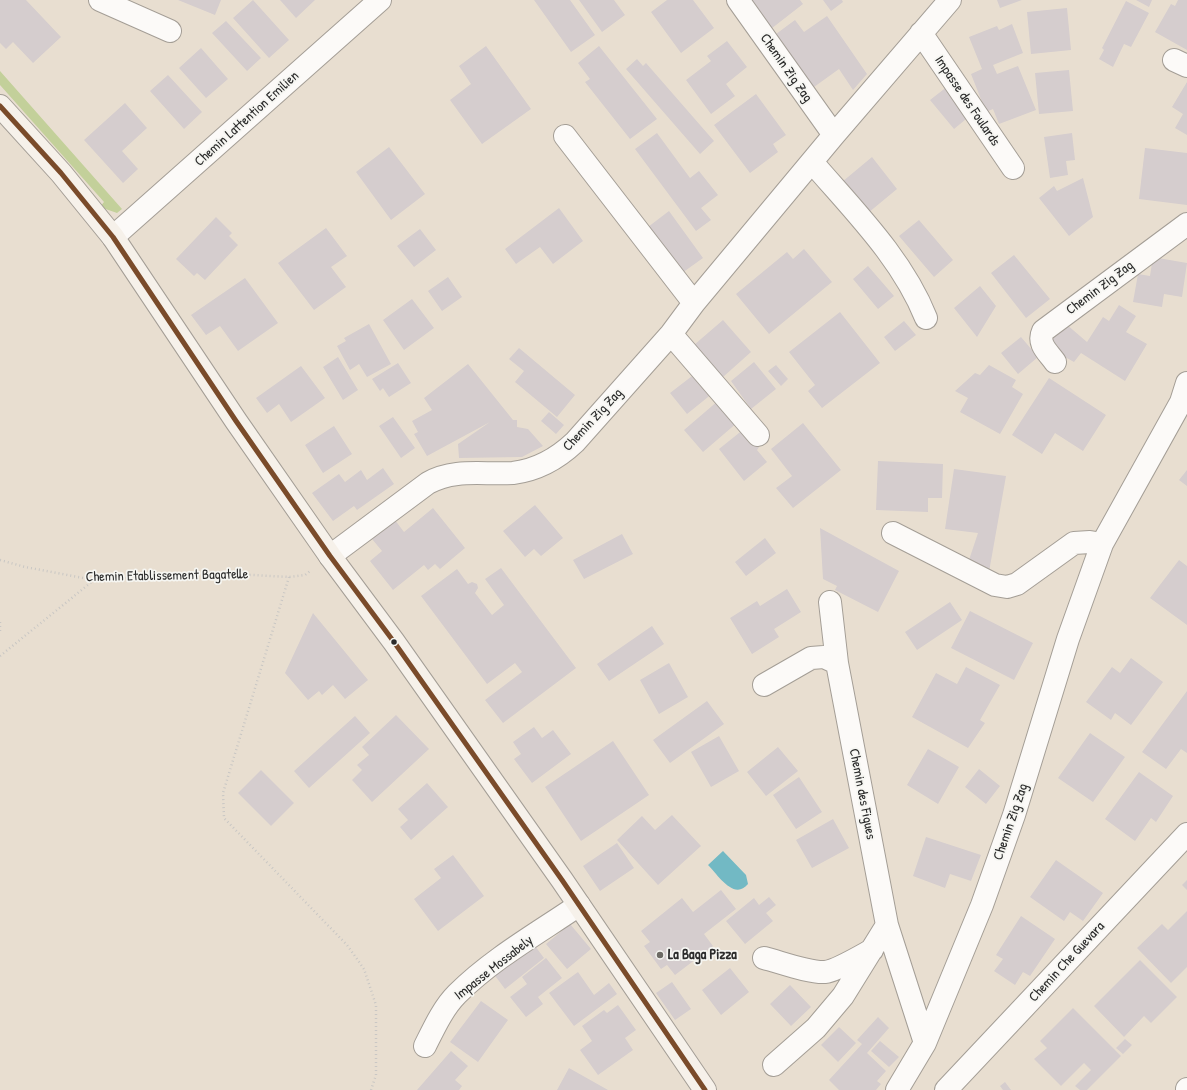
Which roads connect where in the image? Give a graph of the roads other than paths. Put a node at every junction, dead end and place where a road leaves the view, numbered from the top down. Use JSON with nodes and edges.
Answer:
{"nodes":[{"id":1,"x":100,"y":0,"type":"edge"},
{"id":2,"x":380,"y":0,"type":"edge"},
{"id":3,"x":738,"y":0,"type":"edge"},
{"id":4,"x":950,"y":0,"type":"edge"},
{"id":5,"x":170,"y":30,"type":"dead end"},
{"id":6,"x":921,"y":33,"type":"junction"},
{"id":7,"x":0,"y":106,"type":"edge"},
{"id":8,"x":834,"y":135,"type":"junction"},
{"id":9,"x":565,"y":136,"type":"dead end"},
{"id":10,"x":812,"y":162,"type":"junction"},
{"id":11,"x":1013,"y":168,"type":"dead end"},
{"id":12,"x":1187,"y":224,"type":"edge"},
{"id":13,"x":113,"y":238,"type":"junction"},
{"id":14,"x":694,"y":303,"type":"junction"},
{"id":15,"x":926,"y":318,"type":"dead end"},
{"id":16,"x":671,"y":334,"type":"junction"},
{"id":17,"x":1055,"y":362,"type":"dead end"},
{"id":18,"x":1187,"y":383,"type":"edge"},
{"id":19,"x":758,"y":435,"type":"dead end"},
{"id":20,"x":893,"y":533,"type":"dead end"},
{"id":21,"x":1102,"y":544,"type":"junction"},
{"id":22,"x":330,"y":556,"type":"junction"},
{"id":23,"x":830,"y":602,"type":"dead end"},
{"id":24,"x":837,"y":663,"type":"junction"},
{"id":25,"x":764,"y":685,"type":"dead end"},
{"id":26,"x":1187,"y":834,"type":"edge"},
{"id":27,"x":579,"y":905,"type":"junction"},
{"id":28,"x":887,"y":925,"type":"junction"},
{"id":29,"x":873,"y":949,"type":"junction"},
{"id":30,"x":764,"y":958,"type":"dead end"},
{"id":31,"x":925,"y":1043,"type":"junction"},
{"id":32,"x":425,"y":1046,"type":"dead end"},
{"id":33,"x":774,"y":1065,"type":"dead end"},
{"id":34,"x":705,"y":1090,"type":"edge"},
{"id":35,"x":897,"y":1090,"type":"edge"},
{"id":36,"x":946,"y":1090,"type":"edge"}],
"edges":[{"from":1,"to":5,"type":"street"},
{"from":2,"to":13,"type":"street","name":"Chemin Lattention Emilien"},
{"from":3,"to":8,"type":"street","name":"Chemin Zig Zag"},
{"from":4,"to":6,"type":"street","name":"Chemin Zig Zag"},
{"from":6,"to":8,"type":"street","name":"Chemin Zig Zag"},
{"from":6,"to":11,"type":"street","name":"Impasse des Foulards"},
{"from":7,"to":13,"type":"main road"},
{"from":8,"to":10,"type":"street","name":"Chemin Zig Zag"},
{"from":9,"to":14,"type":"street"},
{"from":10,"to":14,"type":"street","name":"Chemin Zig Zag"},
{"from":10,"to":15,"type":"street"},
{"from":12,"to":17,"type":"street","name":"Chemin Zig Zag"},
{"from":13,"to":22,"type":"main road"},
{"from":14,"to":16,"type":"street","name":"Chemin Zig Zag"},
{"from":16,"to":19,"type":"street"},
{"from":16,"to":22,"type":"street","name":"Chemin Zig Zag"},
{"from":18,"to":21,"type":"street","name":"Chemin Zig Zag"},
{"from":20,"to":21,"type":"street"},
{"from":21,"to":31,"type":"street","name":"Chemin Zig Zag"},
{"from":22,"to":27,"type":"main road"},
{"from":23,"to":24,"type":"street","name":"Chemin des Figues"},
{"from":24,"to":25,"type":"street"},
{"from":24,"to":28,"type":"street","name":"Chemin des Figues"},
{"from":26,"to":36,"type":"street","name":"Chemin Che Guevara"},
{"from":27,"to":32,"type":"street","name":"Impasse Mossabely"},
{"from":27,"to":34,"type":"main road"},
{"from":28,"to":29,"type":"street"},
{"from":28,"to":31,"type":"street","name":"Chemin des Figues"},
{"from":29,"to":30,"type":"street"},
{"from":29,"to":33,"type":"street"},
{"from":31,"to":35,"type":"street","name":"Chemin Zig Zag"}]}
